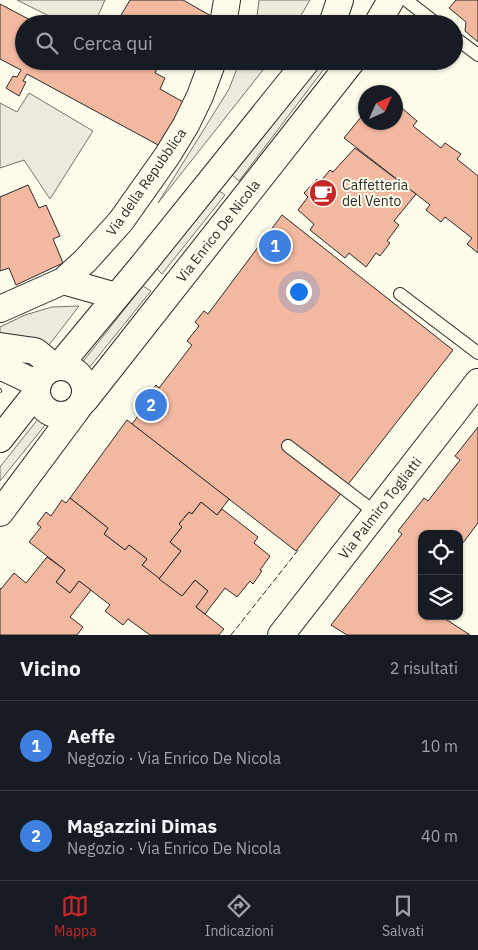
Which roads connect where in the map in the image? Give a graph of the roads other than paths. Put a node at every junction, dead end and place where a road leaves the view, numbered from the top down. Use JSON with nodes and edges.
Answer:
{"nodes":[{"id":1,"x":227,"y":0,"type":"edge"},
{"id":2,"x":340,"y":0,"type":"edge"},
{"id":3,"x":391,"y":0,"type":"edge"},
{"id":4,"x":406,"y":0,"type":"edge"},
{"id":5,"x":224,"y":15,"type":"edge"},
{"id":6,"x":335,"y":15,"type":"edge"},
{"id":7,"x":382,"y":15,"type":"edge"},
{"id":8,"x":425,"y":15,"type":"edge"},
{"id":9,"x":463,"y":44,"type":"edge"},
{"id":10,"x":478,"y":55,"type":"edge"},
{"id":11,"x":210,"y":70,"type":"edge"},
{"id":12,"x":300,"y":70,"type":"edge"},
{"id":13,"x":345,"y":70,"type":"edge"},
{"id":14,"x":63,"y":281,"type":"junction"},
{"id":15,"x":400,"y":294,"type":"dead end"},
{"id":16,"x":116,"y":296,"type":"junction"},
{"id":17,"x":0,"y":309,"type":"edge"},
{"id":18,"x":0,"y":346,"type":"edge"},
{"id":19,"x":478,"y":353,"type":"edge"},
{"id":20,"x":0,"y":368,"type":"edge"},
{"id":21,"x":47,"y":377,"type":"junction"},
{"id":22,"x":478,"y":382,"type":"edge"},
{"id":23,"x":80,"y":406,"type":"junction"},
{"id":24,"x":0,"y":439,"type":"edge"},
{"id":25,"x":288,"y":446,"type":"dead end"},
{"id":26,"x":0,"y":512,"type":"edge"},
{"id":27,"x":376,"y":513,"type":"junction"},
{"id":28,"x":293,"y":631,"type":"edge"}],
"edges":[{"from":1,"to":5,"type":"street"},
{"from":2,"to":6,"type":"street"},
{"from":3,"to":7,"type":"street"},
{"from":4,"to":8,"type":"lane"},
{"from":9,"to":10,"type":"lane"},
{"from":11,"to":14,"type":"street","name":"Via della Repubblica"},
{"from":12,"to":16,"type":"street"},
{"from":13,"to":23,"type":"street","name":"Via Enrico De Nicola"},
{"from":14,"to":16,"type":"street"},
{"from":14,"to":17,"type":"street","name":"Via della Repubblica"},
{"from":15,"to":19,"type":"lane"},
{"from":16,"to":21,"type":"street"},
{"from":18,"to":21,"type":"street"},
{"from":20,"to":21,"type":"street"},
{"from":21,"to":23,"type":"street"},
{"from":21,"to":23,"type":"street"},
{"from":21,"to":24,"type":"street"},
{"from":22,"to":27,"type":"street","name":"Via Palmiro Togliatti"},
{"from":23,"to":26,"type":"street","name":"Via Enrico De Nicola"},
{"from":25,"to":27,"type":"lane"},
{"from":27,"to":28,"type":"street","name":"Via Palmiro Togliatti"}]}
